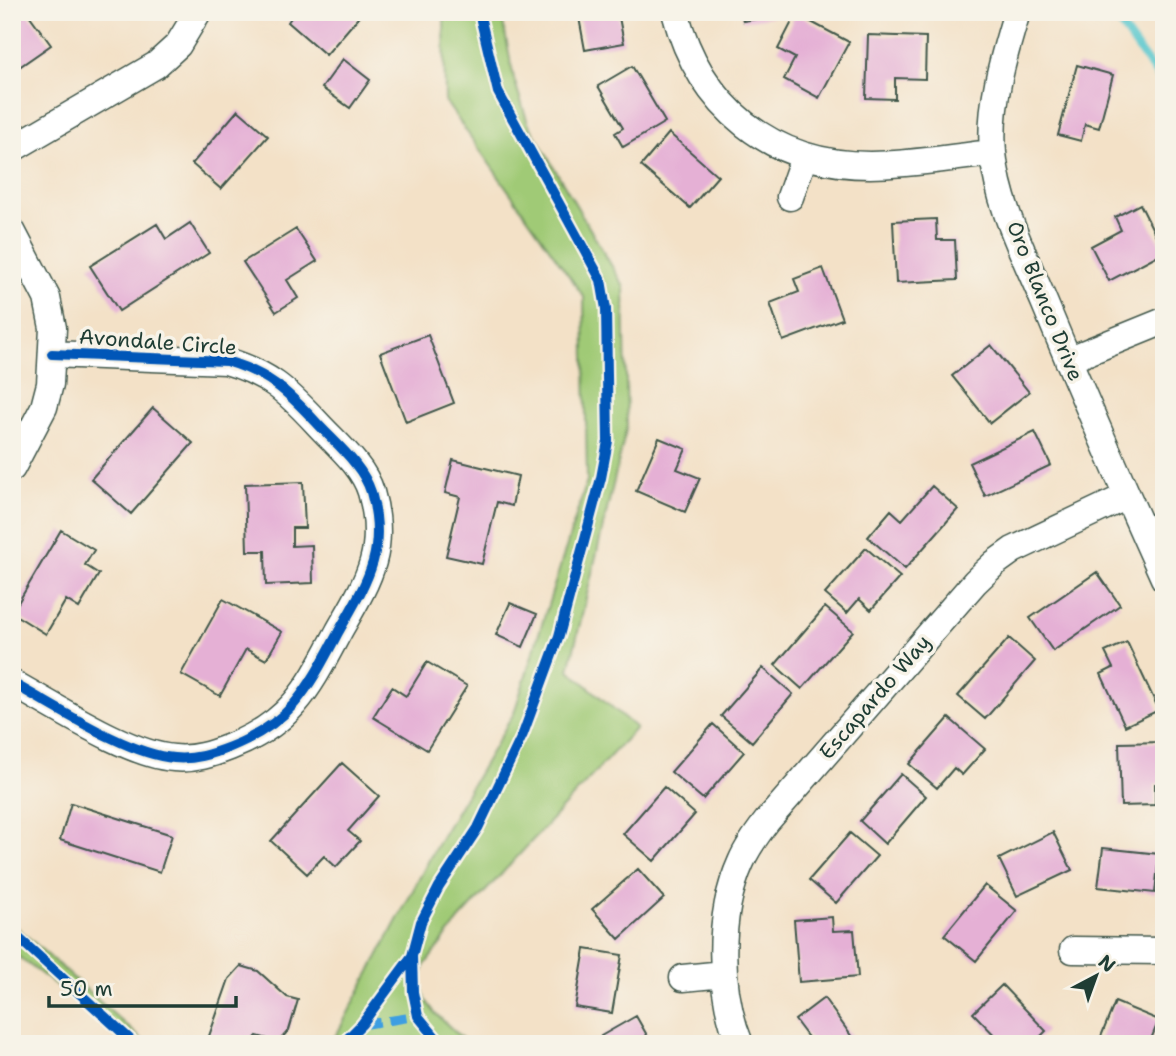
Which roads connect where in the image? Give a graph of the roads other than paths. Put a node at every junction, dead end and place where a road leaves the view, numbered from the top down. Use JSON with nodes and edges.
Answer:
{"nodes":[{"id":1,"x":198,"y":12,"type":"edge"},
{"id":2,"x":675,"y":12,"type":"edge"},
{"id":3,"x":1017,"y":12,"type":"edge"},
{"id":4,"x":12,"y":149,"type":"edge"},
{"id":5,"x":993,"y":153,"type":"junction"},
{"id":6,"x":804,"y":157,"type":"junction"},
{"id":7,"x":790,"y":197,"type":"dead end"},
{"id":8,"x":12,"y":231,"type":"edge"},
{"id":9,"x":1164,"y":321,"type":"edge"},
{"id":10,"x":52,"y":354,"type":"junction"},
{"id":11,"x":1068,"y":360,"type":"junction"},
{"id":12,"x":12,"y":468,"type":"edge"},
{"id":13,"x":1127,"y":496,"type":"junction"},
{"id":14,"x":1164,"y":578,"type":"edge"},
{"id":15,"x":12,"y":683,"type":"edge"},
{"id":16,"x":1073,"y":950,"type":"dead end"},
{"id":17,"x":1164,"y":951,"type":"edge"},
{"id":18,"x":724,"y":974,"type":"junction"},
{"id":19,"x":683,"y":978,"type":"dead end"},
{"id":20,"x":740,"y":1044,"type":"edge"}],
"edges":[{"from":1,"to":4,"type":"street"},
{"from":2,"to":6,"type":"street"},
{"from":3,"to":5,"type":"street","name":"Oro Blanco Drive"},
{"from":5,"to":6,"type":"street"},
{"from":5,"to":11,"type":"street","name":"Oro Blanco Drive"},
{"from":6,"to":7,"type":"street"},
{"from":8,"to":10,"type":"street"},
{"from":9,"to":11,"type":"street"},
{"from":10,"to":12,"type":"street"},
{"from":10,"to":15,"type":"street","name":"Avondale Circle"},
{"from":11,"to":13,"type":"street","name":"Oro Blanco Drive"},
{"from":13,"to":14,"type":"street","name":"Oro Blanco Drive"},
{"from":13,"to":18,"type":"street","name":"Escapardo Way"},
{"from":16,"to":17,"type":"street"},
{"from":18,"to":19,"type":"street"},
{"from":18,"to":20,"type":"street","name":"Escapardo Way"}]}
